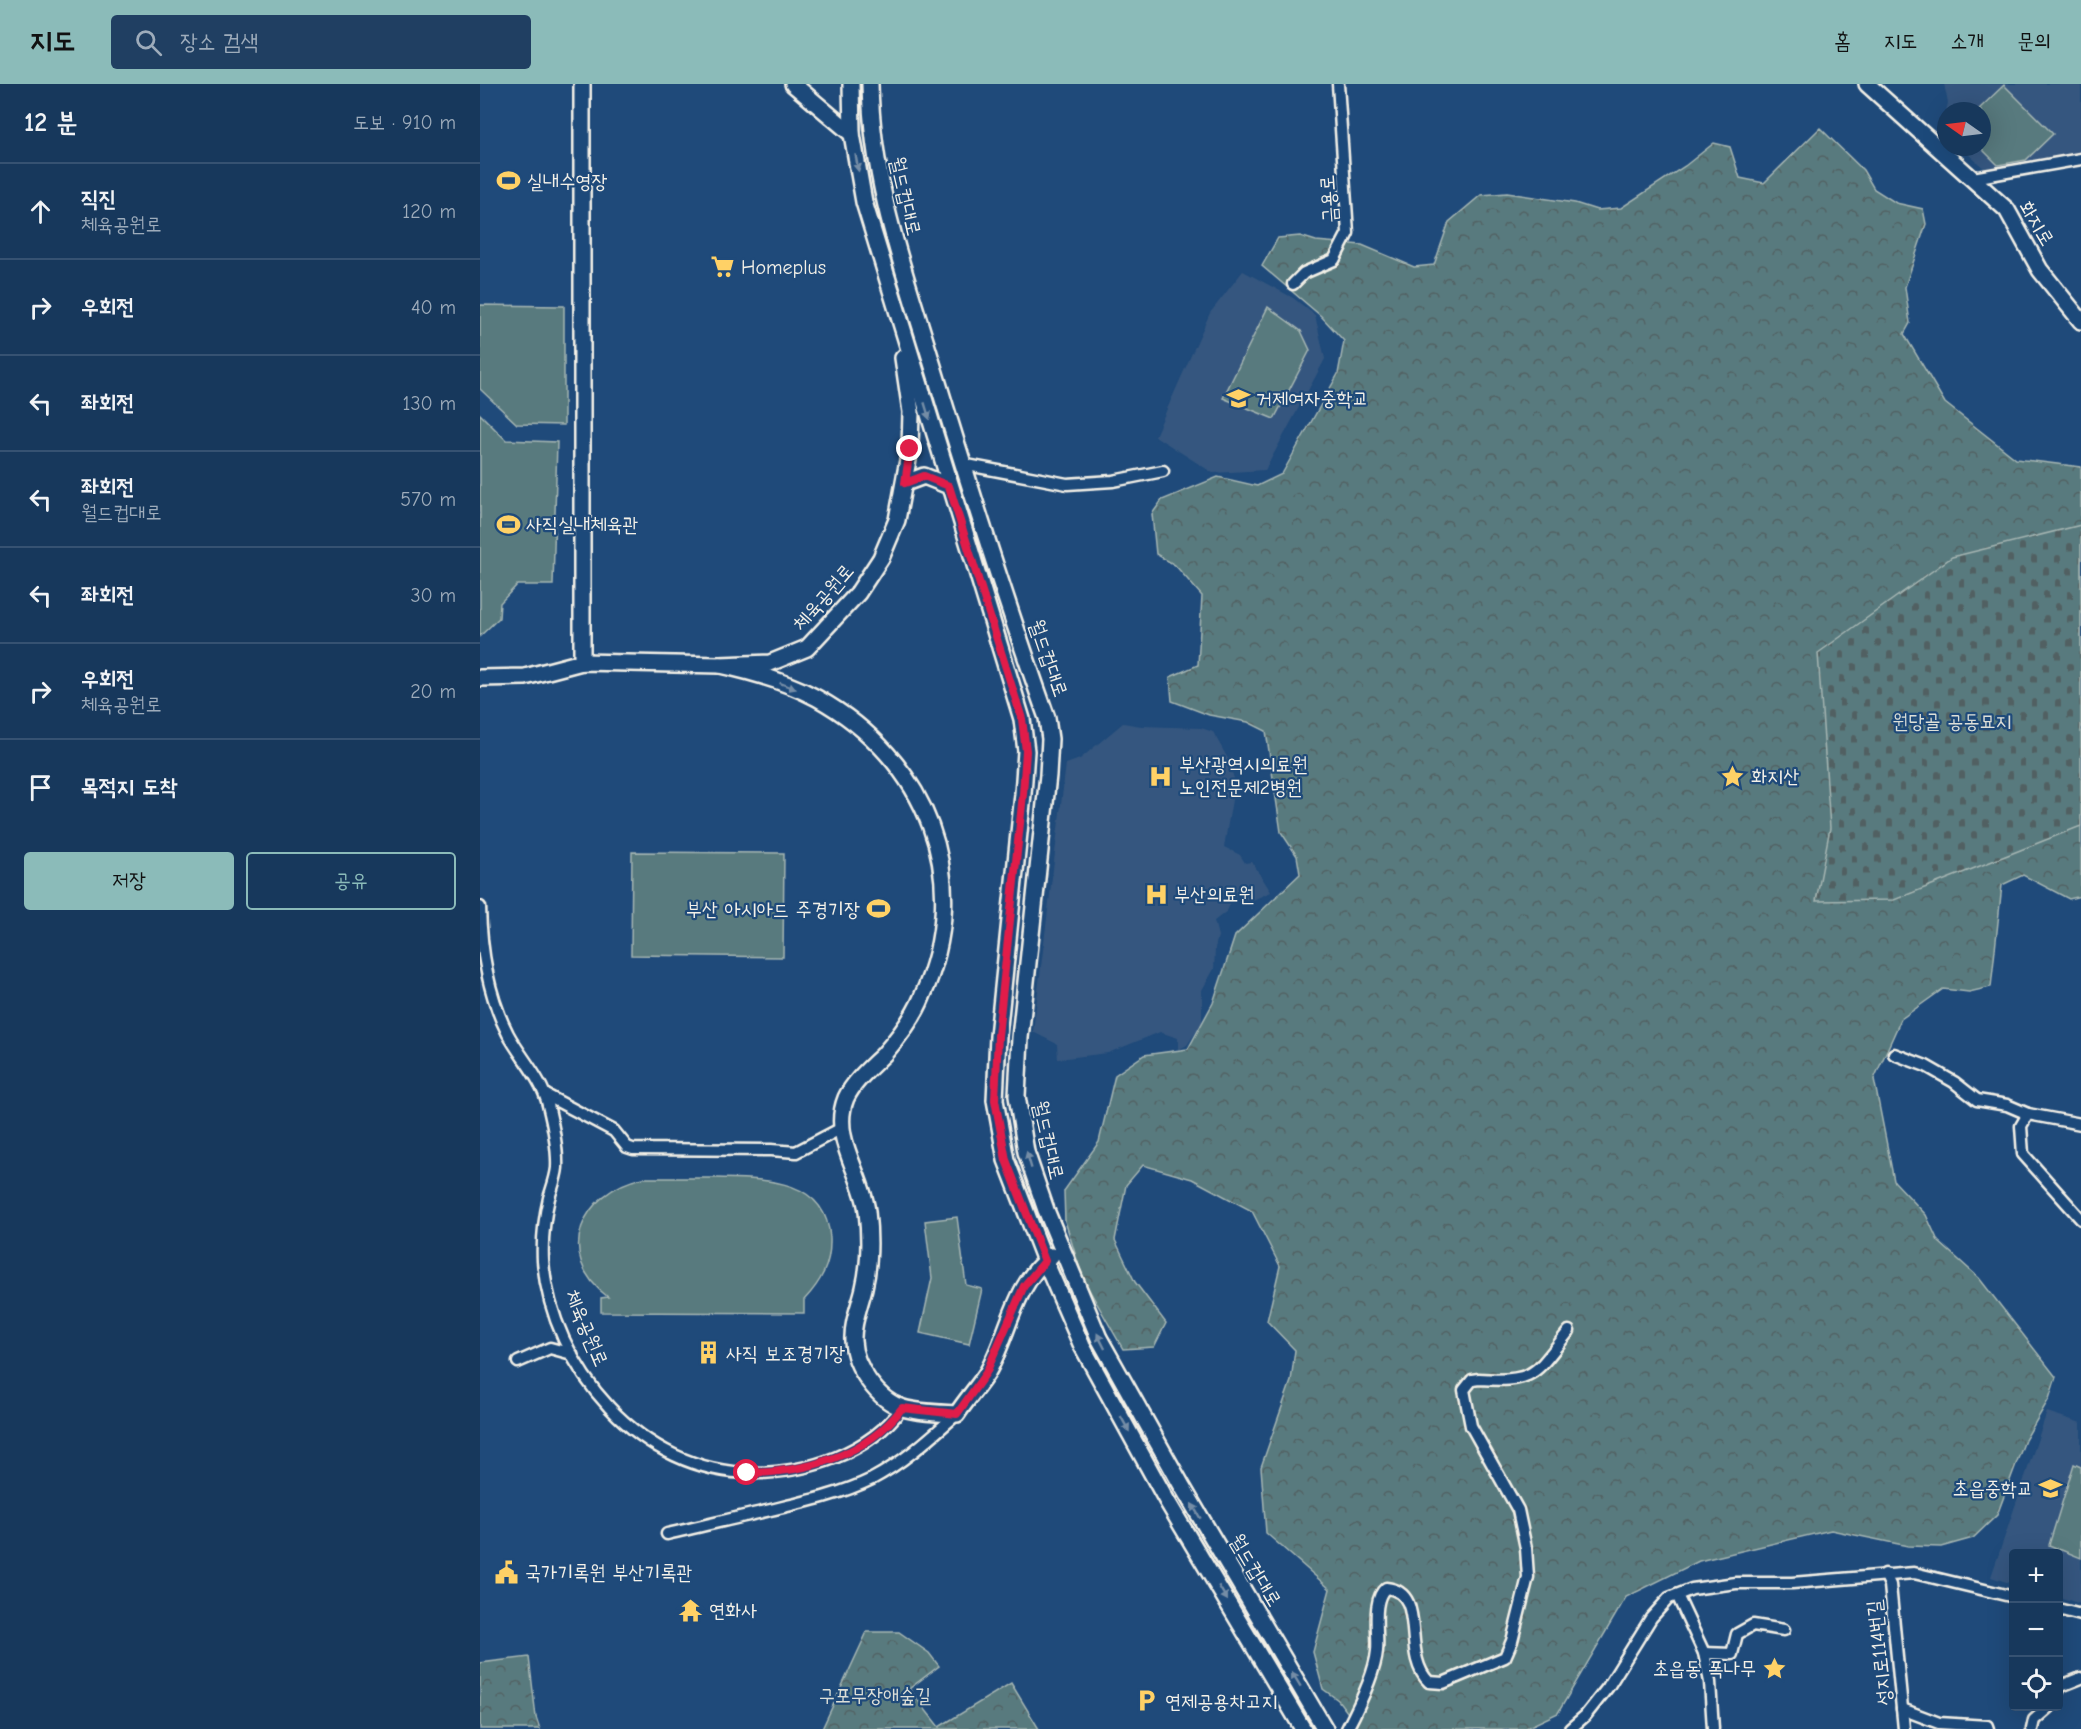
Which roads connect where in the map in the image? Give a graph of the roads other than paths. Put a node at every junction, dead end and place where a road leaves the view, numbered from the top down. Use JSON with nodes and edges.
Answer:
{"nodes":[{"id":1,"x":582,"y":84,"type":"edge"},
{"id":2,"x":793,"y":84,"type":"edge"},
{"id":3,"x":851,"y":84,"type":"edge"},
{"id":4,"x":870,"y":84,"type":"edge"},
{"id":5,"x":1338,"y":84,"type":"edge"},
{"id":6,"x":1866,"y":84,"type":"edge"},
{"id":7,"x":852,"y":134,"type":"junction"},
{"id":8,"x":2081,"y":159,"type":"edge"},
{"id":9,"x":1974,"y":178,"type":"junction"},
{"id":10,"x":1293,"y":284,"type":"dead end"},
{"id":11,"x":2081,"y":321,"type":"edge"},
{"id":12,"x":900,"y":322,"type":"junction"},
{"id":13,"x":962,"y":464,"type":"junction"},
{"id":14,"x":1163,"y":471,"type":"dead end"},
{"id":15,"x":905,"y":483,"type":"junction"},
{"id":16,"x":949,"y":486,"type":"junction"},
{"id":17,"x":582,"y":662,"type":"junction"},
{"id":18,"x":720,"y":665,"type":"junction"},
{"id":19,"x":480,"y":678,"type":"edge"},
{"id":20,"x":480,"y":907,"type":"edge"},
{"id":21,"x":1894,"y":1054,"type":"dead end"},
{"id":22,"x":546,"y":1095,"type":"junction"},
{"id":23,"x":2028,"y":1114,"type":"junction"},
{"id":24,"x":2081,"y":1124,"type":"edge"},
{"id":25,"x":842,"y":1128,"type":"junction"},
{"id":26,"x":2081,"y":1219,"type":"edge"},
{"id":27,"x":1062,"y":1248,"type":"junction"},
{"id":28,"x":1045,"y":1261,"type":"junction"},
{"id":29,"x":1569,"y":1331,"type":"dead end"},
{"id":30,"x":572,"y":1354,"type":"junction"},
{"id":31,"x":518,"y":1362,"type":"dead end"},
{"id":32,"x":902,"y":1408,"type":"junction"},
{"id":33,"x":957,"y":1414,"type":"junction"},
{"id":34,"x":667,"y":1534,"type":"dead end"},
{"id":35,"x":1885,"y":1574,"type":"junction"},
{"id":36,"x":1677,"y":1594,"type":"junction"},
{"id":37,"x":2009,"y":1596,"type":"edge"},
{"id":38,"x":2063,"y":1610,"type":"edge"},
{"id":39,"x":2081,"y":1615,"type":"edge"},
{"id":40,"x":1784,"y":1630,"type":"dead end"},
{"id":41,"x":1704,"y":1653,"type":"junction"},
{"id":42,"x":2081,"y":1678,"type":"edge"},
{"id":43,"x":2063,"y":1685,"type":"edge"},
{"id":44,"x":1902,"y":1709,"type":"junction"},
{"id":45,"x":2045,"y":1711,"type":"edge"},
{"id":46,"x":1303,"y":1729,"type":"edge"},
{"id":47,"x":1325,"y":1729,"type":"edge"},
{"id":48,"x":1347,"y":1729,"type":"edge"},
{"id":49,"x":1570,"y":1729,"type":"edge"},
{"id":50,"x":1713,"y":1729,"type":"edge"},
{"id":51,"x":1904,"y":1729,"type":"edge"},
{"id":52,"x":1988,"y":1729,"type":"edge"},
{"id":53,"x":2032,"y":1729,"type":"edge"}],
"edges":[{"from":1,"to":17,"type":"main road"},
{"from":2,"to":7,"type":"main road"},
{"from":3,"to":7,"type":"main road","name":"월드컵대로"},
{"from":4,"to":13,"type":"main road","name":"월드컵대로"},
{"from":5,"to":10,"type":"street","name":"금용로"},
{"from":6,"to":9,"type":"main road","name":"화지로"},
{"from":7,"to":12,"type":"main road","name":"월드컵대로","one_way":true},
{"from":8,"to":9,"type":"street"},
{"from":9,"to":11,"type":"main road","name":"화지로"},
{"from":12,"to":15,"type":"main road","name":"체육공원로"},
{"from":12,"to":16,"type":"main road","name":"월드컵대로","one_way":true},
{"from":13,"to":14,"type":"street"},
{"from":27,"to":13,"type":"main road","name":"월드컵대로","one_way":true},
{"from":15,"to":16,"type":"main road"},
{"from":15,"to":18,"type":"main road","name":"체육공원로"},
{"from":16,"to":28,"type":"main road","name":"월드컵대로"},
{"from":17,"to":18,"type":"main road","name":"체육공원로"},
{"from":17,"to":19,"type":"main road","name":"체육공원로"},
{"from":18,"to":25,"type":"main road","one_way":true},
{"from":20,"to":22,"type":"street","name":"체육공원로"},
{"from":21,"to":23,"type":"street"},
{"from":22,"to":25,"type":"street"},
{"from":22,"to":30,"type":"street","name":"체육공원로"},
{"from":23,"to":24,"type":"street"},
{"from":23,"to":26,"type":"street"},
{"from":25,"to":32,"type":"main road"},
{"from":27,"to":28,"type":"main road"},
{"from":47,"to":27,"type":"main road","name":"월드컵대로","one_way":true},
{"from":28,"to":33,"type":"main road"},
{"from":28,"to":46,"type":"main road","name":"월드컵대로","one_way":true},
{"from":29,"to":48,"type":"street"},
{"from":30,"to":31,"type":"street"},
{"from":30,"to":32,"type":"street","name":"체육공원로"},
{"from":32,"to":33,"type":"main road"},
{"from":33,"to":34,"type":"street"},
{"from":35,"to":36,"type":"street"},
{"from":35,"to":37,"type":"street"},
{"from":35,"to":44,"type":"street","name":"성지로114번길"},
{"from":36,"to":41,"type":"street"},
{"from":36,"to":49,"type":"street"},
{"from":38,"to":39,"type":"street"},
{"from":40,"to":41,"type":"street"},
{"from":41,"to":50,"type":"street"},
{"from":42,"to":43,"type":"street"},
{"from":44,"to":51,"type":"street","name":"성지로114번길"},
{"from":44,"to":52,"type":"street"},
{"from":45,"to":53,"type":"street"}]}
